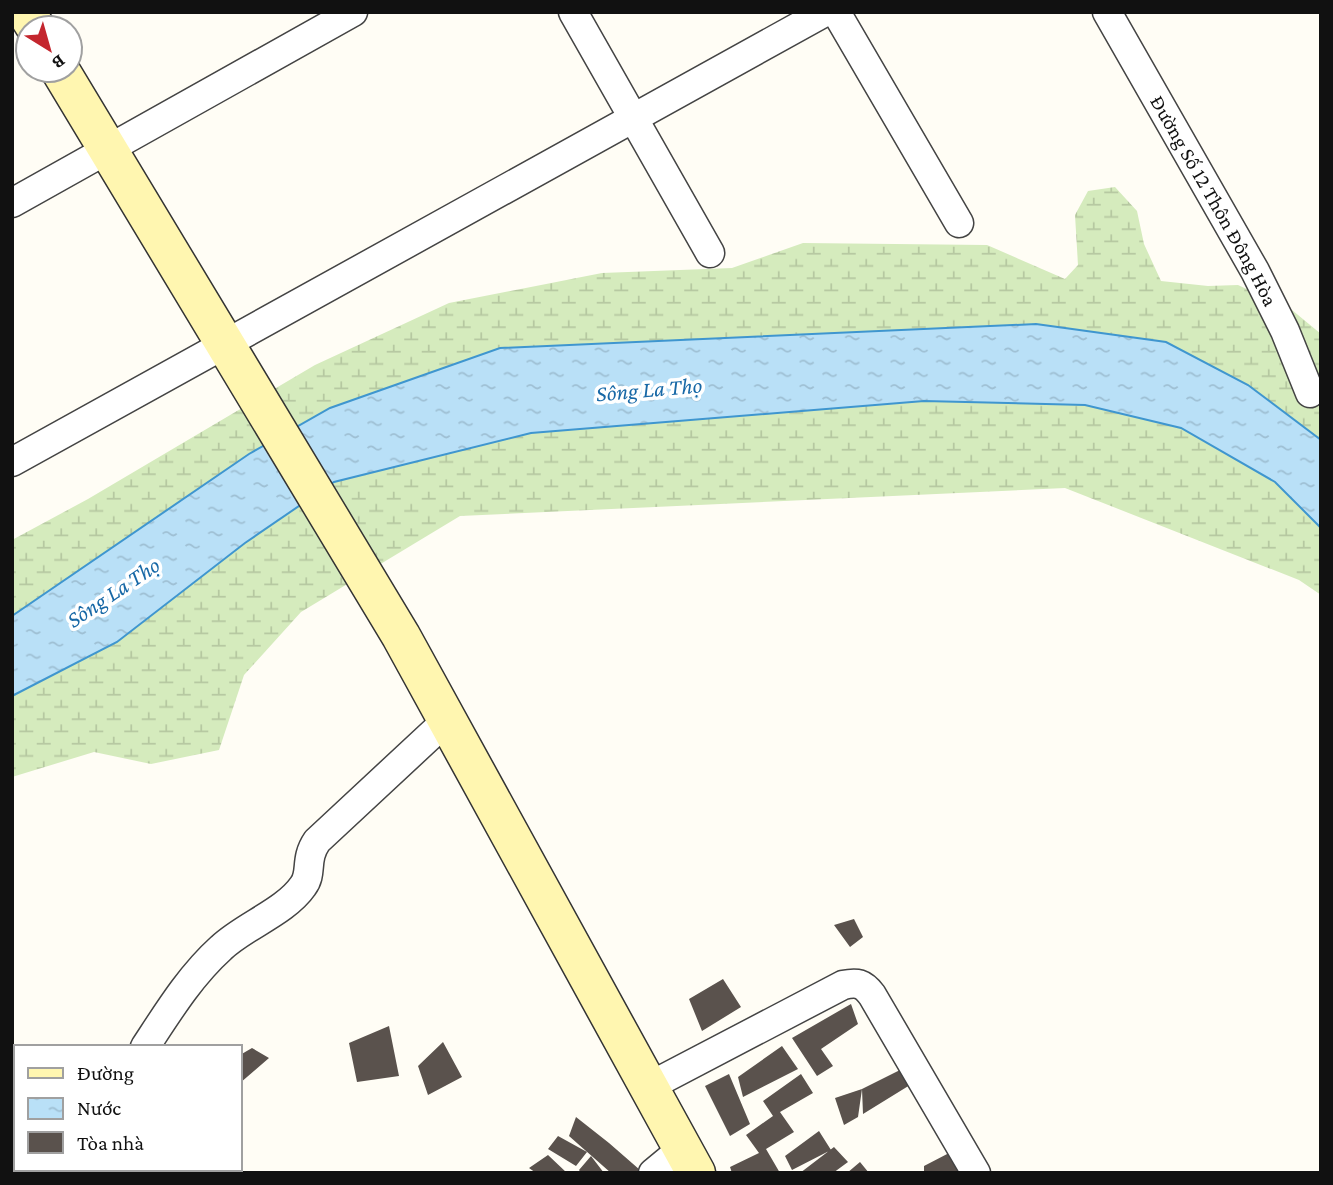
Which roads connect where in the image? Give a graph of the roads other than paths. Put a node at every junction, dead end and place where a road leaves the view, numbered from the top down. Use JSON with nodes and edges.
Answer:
{"nodes":[{"id":1,"x":353,"y":12,"type":"edge"},
{"id":2,"x":573,"y":12,"type":"edge"},
{"id":3,"x":825,"y":12,"type":"edge"},
{"id":4,"x":836,"y":12,"type":"edge"},
{"id":5,"x":1107,"y":12,"type":"edge"},
{"id":6,"x":68,"y":84,"type":"edge"},
{"id":7,"x":632,"y":118,"type":"junction"},
{"id":8,"x":108,"y":150,"type":"junction"},
{"id":9,"x":12,"y":203,"type":"edge"},
{"id":10,"x":959,"y":223,"type":"dead end"},
{"id":11,"x":710,"y":253,"type":"dead end"},
{"id":12,"x":225,"y":344,"type":"junction"},
{"id":13,"x":1310,"y":393,"type":"dead end"},
{"id":14,"x":12,"y":461,"type":"edge"},
{"id":15,"x":447,"y":720,"type":"junction"},
{"id":16,"x":146,"y":1045,"type":"edge"},
{"id":17,"x":648,"y":1087,"type":"junction"},
{"id":18,"x":677,"y":1165,"type":"edge"},
{"id":19,"x":976,"y":1173,"type":"edge"}],
"edges":[{"from":1,"to":8,"type":"street"},
{"from":2,"to":7,"type":"street"},
{"from":3,"to":7,"type":"street"},
{"from":4,"to":10,"type":"street"},
{"from":5,"to":13,"type":"street","name":"Đường Số 12 Thôn Đông Hòa"},
{"from":6,"to":8,"type":"street"},
{"from":7,"to":11,"type":"street"},
{"from":7,"to":12,"type":"street"},
{"from":8,"to":9,"type":"street"},
{"from":8,"to":12,"type":"street"},
{"from":12,"to":14,"type":"street"},
{"from":12,"to":15,"type":"street"},
{"from":15,"to":16,"type":"street"},
{"from":15,"to":17,"type":"street"},
{"from":17,"to":18,"type":"street"},
{"from":17,"to":19,"type":"street"}]}
